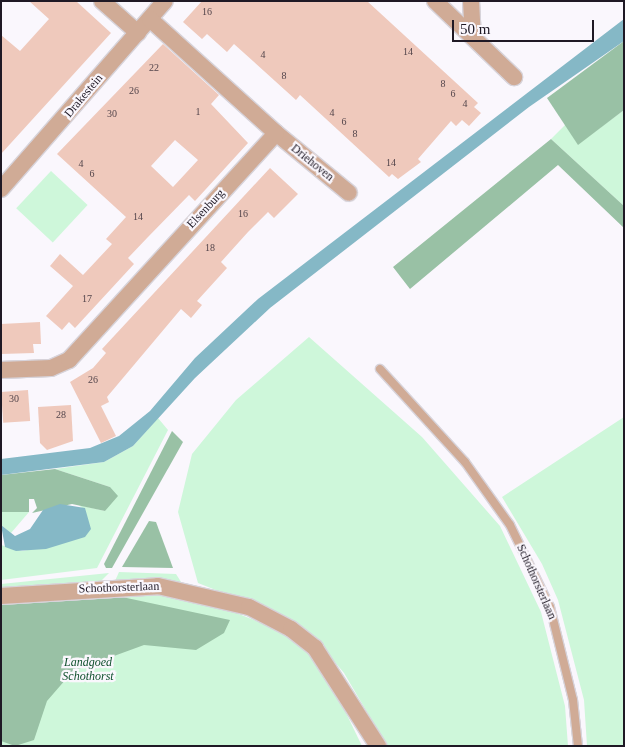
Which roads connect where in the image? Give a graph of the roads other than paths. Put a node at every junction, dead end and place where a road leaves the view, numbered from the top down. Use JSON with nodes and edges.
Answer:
{"nodes":[{"id":1,"x":102,"y":1,"type":"edge"},
{"id":2,"x":165,"y":1,"type":"edge"},
{"id":3,"x":435,"y":1,"type":"edge"},
{"id":4,"x":471,"y":1,"type":"edge"},
{"id":5,"x":150,"y":19,"type":"junction"},
{"id":6,"x":138,"y":33,"type":"junction"},
{"id":7,"x":473,"y":37,"type":"junction"},
{"id":8,"x":514,"y":77,"type":"dead end"},
{"id":9,"x":276,"y":134,"type":"junction"},
{"id":10,"x":1,"y":189,"type":"edge"},
{"id":11,"x":349,"y":193,"type":"dead end"},
{"id":12,"x":380,"y":369,"type":"dead end"},
{"id":13,"x":1,"y":370,"type":"edge"},
{"id":14,"x":1,"y":596,"type":"edge"},
{"id":15,"x":374,"y":743,"type":"edge"},
{"id":16,"x":578,"y":746,"type":"edge"}],
"edges":[{"from":1,"to":6,"type":"street"},
{"from":2,"to":5,"type":"street","name":"Drakestein"},
{"from":3,"to":7,"type":"street"},
{"from":4,"to":7,"type":"street"},
{"from":5,"to":6,"type":"street","name":"Drakestein"},
{"from":5,"to":9,"type":"street"},
{"from":6,"to":10,"type":"street","name":"Drakestein"},
{"from":7,"to":8,"type":"street"},
{"from":9,"to":11,"type":"street","name":"Driehoven"},
{"from":9,"to":13,"type":"street","name":"Elsenburg"},
{"from":12,"to":16,"type":"lane","name":"Schothorsterlaan"},
{"from":14,"to":15,"type":"street","name":"Schothorsterlaan"}]}
